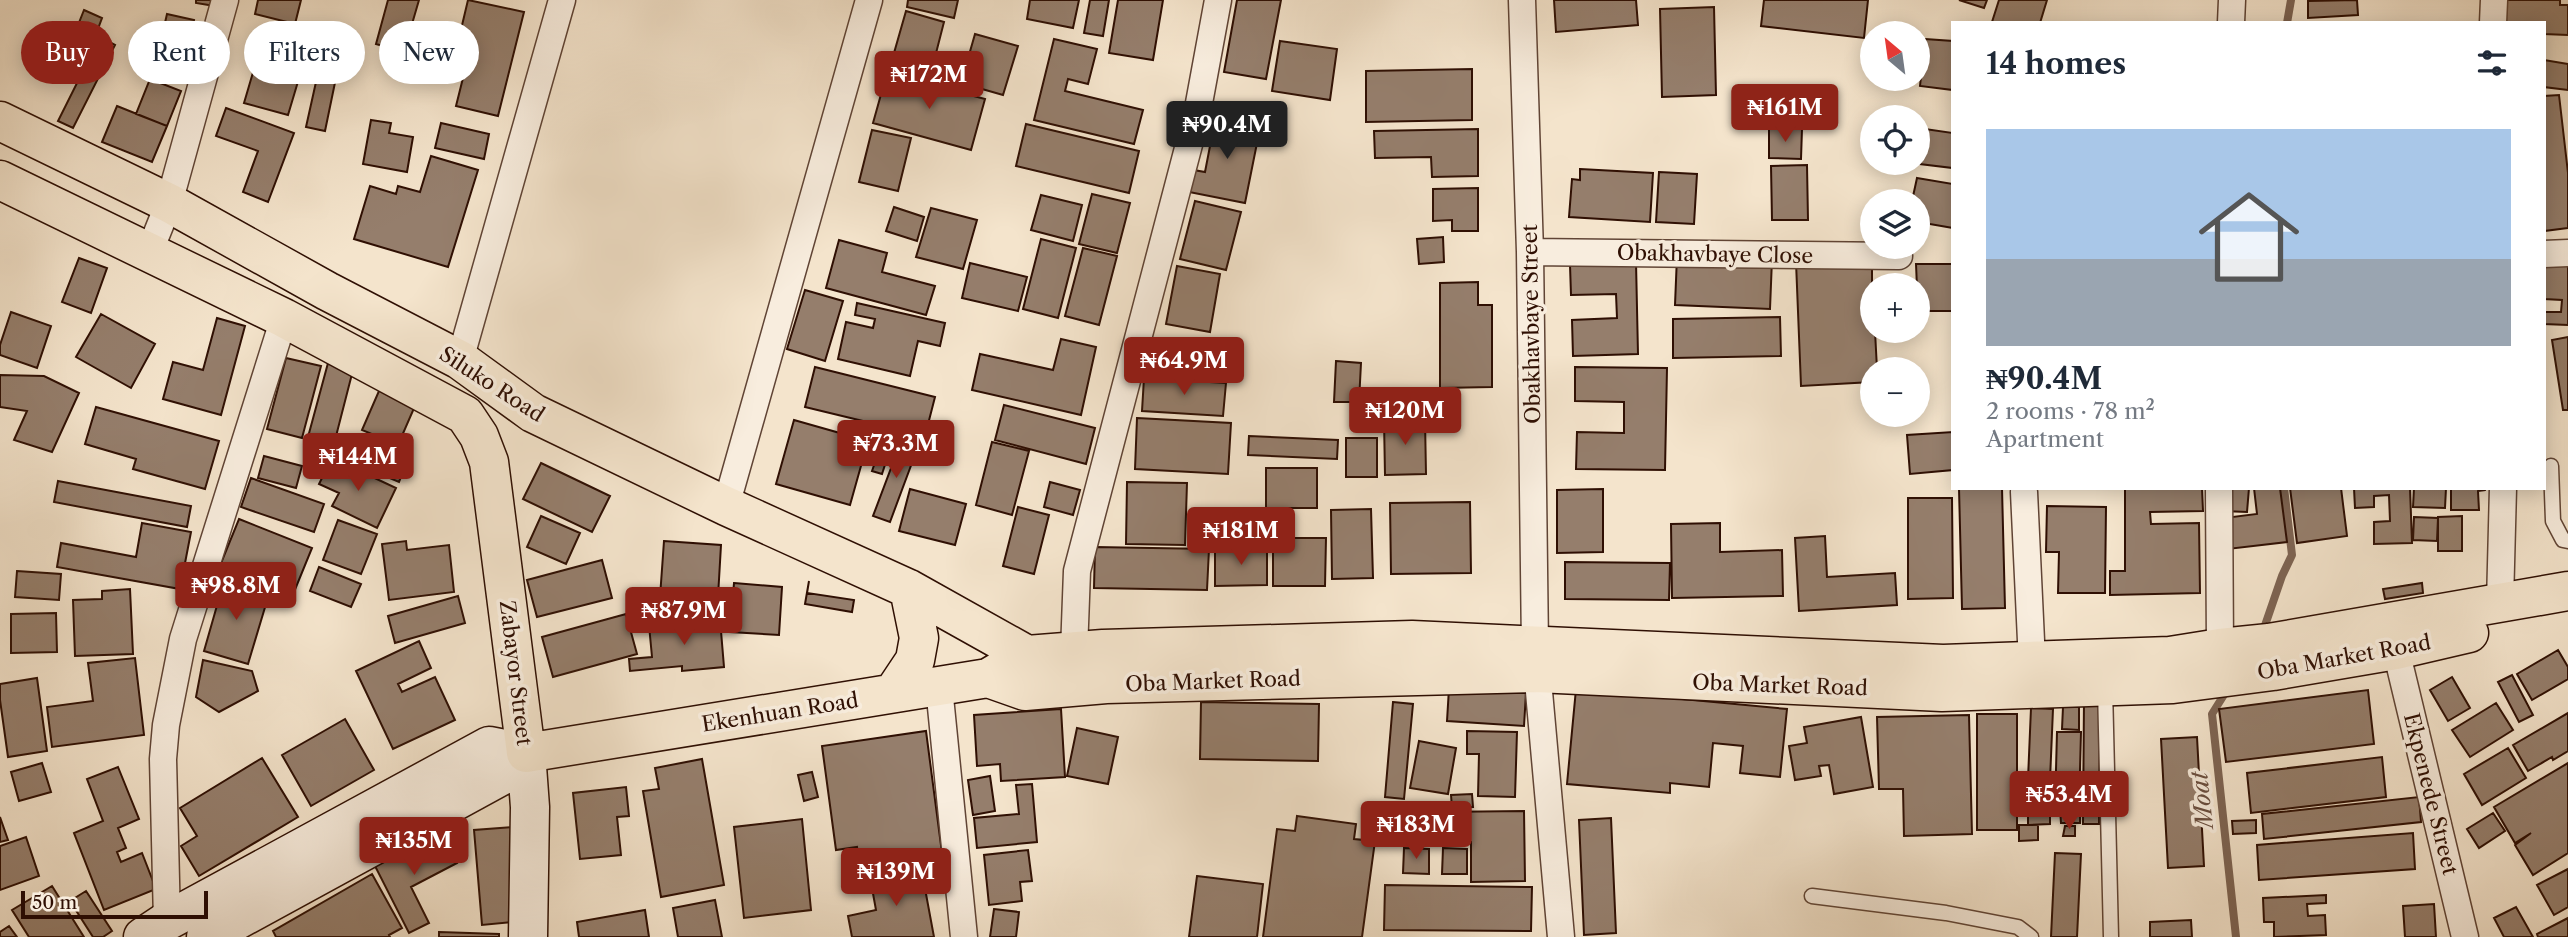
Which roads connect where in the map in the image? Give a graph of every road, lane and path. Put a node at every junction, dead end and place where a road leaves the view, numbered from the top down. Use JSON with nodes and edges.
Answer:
{"nodes":[{"id":1,"x":225,"y":0,"type":"edge"},
{"id":2,"x":562,"y":0,"type":"edge"},
{"id":3,"x":869,"y":0,"type":"edge"},
{"id":4,"x":1218,"y":0,"type":"edge"},
{"id":5,"x":1522,"y":0,"type":"edge"},
{"id":6,"x":2232,"y":0,"type":"edge"},
{"id":7,"x":2494,"y":0,"type":"edge"},
{"id":8,"x":2231,"y":21,"type":"edge"},
{"id":9,"x":2493,"y":21,"type":"edge"},
{"id":10,"x":0,"y":121,"type":"edge"},
{"id":11,"x":0,"y":180,"type":"edge"},
{"id":12,"x":169,"y":203,"type":"junction"},
{"id":13,"x":1530,"y":251,"type":"junction"},
{"id":14,"x":149,"y":253,"type":"junction"},
{"id":15,"x":2568,"y":253,"type":"edge"},
{"id":16,"x":2546,"y":254,"type":"edge"},
{"id":17,"x":1860,"y":255,"type":"edge"},
{"id":18,"x":284,"y":318,"type":"junction"},
{"id":19,"x":460,"y":360,"type":"junction"},
{"id":20,"x":466,"y":415,"type":"joint"},
{"id":21,"x":2551,"y":466,"type":"dead end"},
{"id":22,"x":2219,"y":490,"type":"edge"},
{"id":23,"x":2502,"y":490,"type":"edge"},
{"id":24,"x":2024,"y":492,"type":"dead end"},
{"id":25,"x":726,"y":506,"type":"junction"},
{"id":26,"x":2568,"y":541,"type":"edge"},
{"id":27,"x":909,"y":589,"type":"junction"},
{"id":28,"x":2568,"y":591,"type":"edge"},
{"id":29,"x":2500,"y":603,"type":"junction"},
{"id":30,"x":2568,"y":615,"type":"edge"},
{"id":31,"x":2220,"y":648,"type":"junction"},
{"id":32,"x":2396,"y":650,"type":"junction"},
{"id":33,"x":1074,"y":651,"type":"junction"},
{"id":34,"x":1027,"y":654,"type":"junction"},
{"id":35,"x":1536,"y":660,"type":"junction"},
{"id":36,"x":2032,"y":662,"type":"junction"},
{"id":37,"x":988,"y":678,"type":"junction"},
{"id":38,"x":939,"y":687,"type":"junction"},
{"id":39,"x":2105,"y":687,"type":"junction"},
{"id":40,"x":893,"y":694,"type":"junction"},
{"id":41,"x":526,"y":753,"type":"junction"},
{"id":42,"x":1812,"y":895,"type":"dead end"},
{"id":43,"x":155,"y":929,"type":"edge"},
{"id":44,"x":206,"y":937,"type":"edge"},
{"id":45,"x":528,"y":937,"type":"edge"},
{"id":46,"x":964,"y":937,"type":"edge"},
{"id":47,"x":1562,"y":937,"type":"edge"},
{"id":48,"x":2031,"y":937,"type":"edge"},
{"id":49,"x":2112,"y":937,"type":"edge"},
{"id":50,"x":2465,"y":937,"type":"edge"}],
"edges":[{"from":1,"to":12,"type":"street"},
{"from":2,"to":19,"type":"street"},
{"from":3,"to":25,"type":"street"},
{"from":4,"to":33,"type":"street"},
{"from":5,"to":13,"type":"street","name":"Obakhavbaye Street"},
{"from":6,"to":8,"type":"street"},
{"from":7,"to":9,"type":"street"},
{"from":10,"to":12,"type":"main road","name":"Siluko Road"},
{"from":11,"to":14,"type":"main road","name":"Siluko Road"},
{"from":12,"to":14,"type":"street"},
{"from":12,"to":19,"type":"main road","name":"Siluko Road"},
{"from":13,"to":17,"type":"street","name":"Obakhavbaye Close"},
{"from":13,"to":35,"type":"street","name":"Obakhavbaye Street"},
{"from":14,"to":18,"type":"main road","name":"Siluko Road"},
{"from":15,"to":16,"type":"street"},
{"from":18,"to":20,"type":"main road","name":"Siluko Road"},
{"from":18,"to":43,"type":"street"},
{"from":19,"to":25,"type":"main road","name":"Siluko Road"},
{"from":20,"to":41,"type":"main road","name":"Zabayor Street"},
{"from":21,"to":26,"type":"lane"},
{"from":22,"to":31,"type":"street"},
{"from":23,"to":29,"type":"street"},
{"from":24,"to":36,"type":"street"},
{"from":25,"to":27,"type":"main road","name":"Siluko Road"},
{"from":27,"to":34,"type":"main road","name":"Siluko Road"},
{"from":27,"to":40,"type":"main road"},
{"from":28,"to":29,"type":"main road","name":"Oba Market Road"},
{"from":29,"to":31,"type":"main road","name":"Oba Market Road"},
{"from":30,"to":32,"type":"main road","name":"Oba Market Road"},
{"from":31,"to":36,"type":"main road","name":"Oba Market Road"},
{"from":32,"to":39,"type":"main road","name":"Oba Market Road"},
{"from":32,"to":50,"type":"street","name":"Ekpenede Street"},
{"from":33,"to":34,"type":"main road","name":"Oba Market Road"},
{"from":33,"to":35,"type":"main road","name":"Oba Market Road"},
{"from":34,"to":37,"type":"main road","name":"Ekenhuan Road"},
{"from":35,"to":36,"type":"main road","name":"Oba Market Road"},
{"from":35,"to":37,"type":"main road","name":"Oba Market Road"},
{"from":35,"to":39,"type":"main road","name":"Oba Market Road"},
{"from":35,"to":47,"type":"street","name":"Obakhavbaye Street"},
{"from":37,"to":38,"type":"main road","name":"Ekenhuan Road"},
{"from":38,"to":40,"type":"main road","name":"Ekenhuan Road"},
{"from":38,"to":46,"type":"street"},
{"from":39,"to":49,"type":"lane"},
{"from":40,"to":41,"type":"main road","name":"Ekenhuan Road"},
{"from":41,"to":43,"type":"main road","name":"Ekenhuan Road"},
{"from":41,"to":44,"type":"main road"},
{"from":41,"to":45,"type":"main road","name":"Zabayor Street"},
{"from":42,"to":48,"type":"lane"}]}
